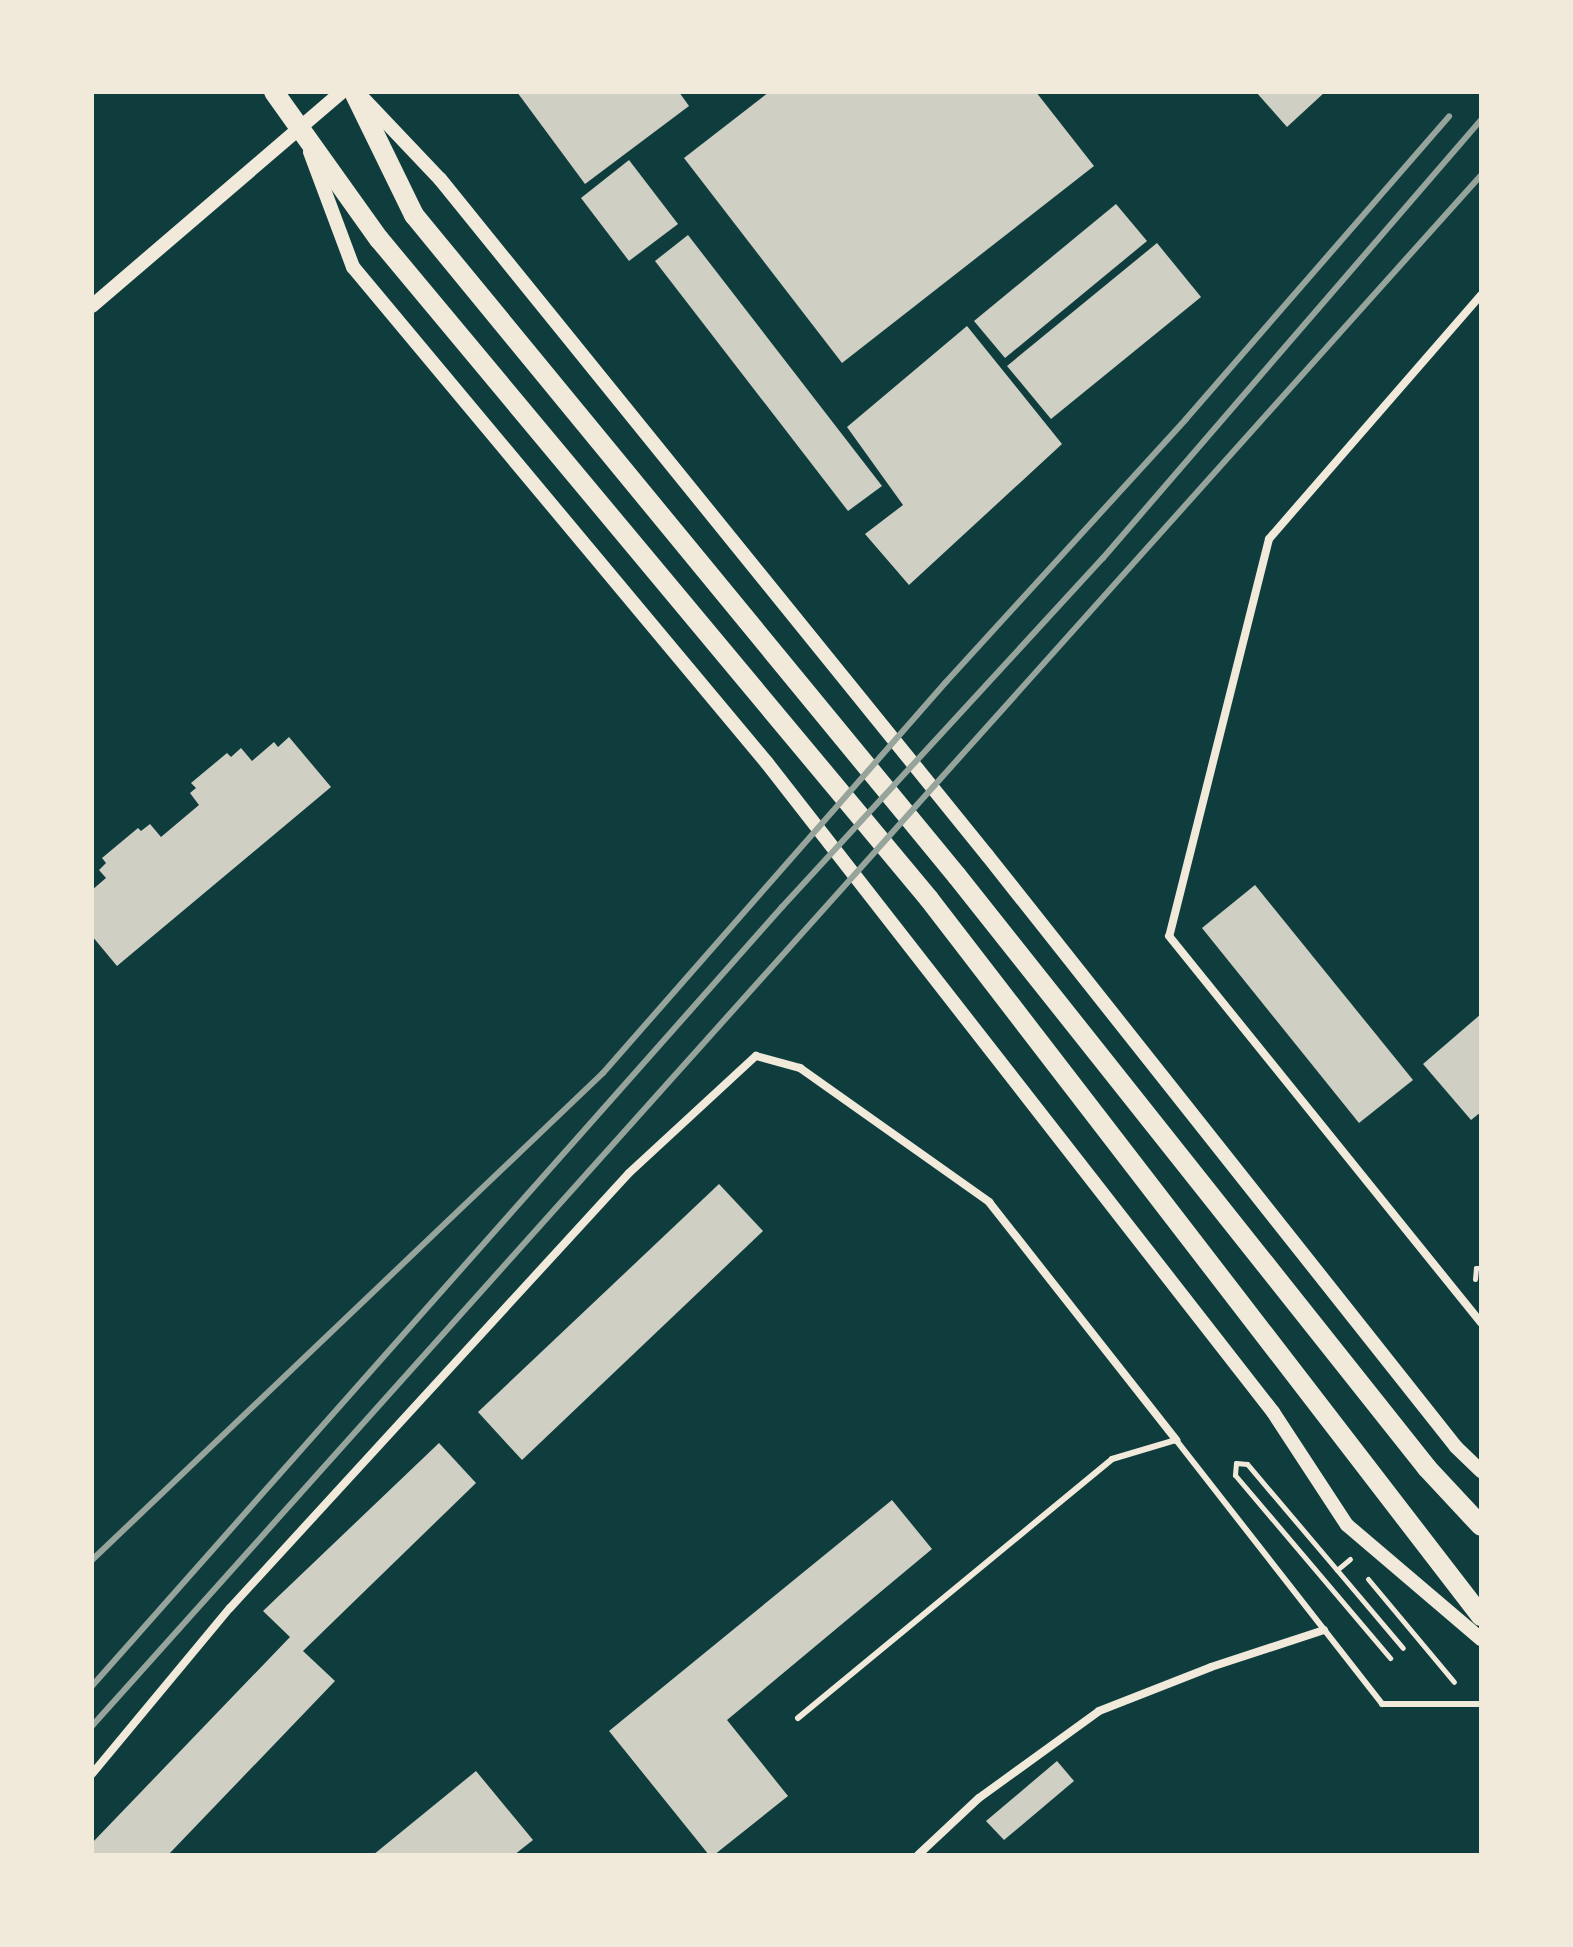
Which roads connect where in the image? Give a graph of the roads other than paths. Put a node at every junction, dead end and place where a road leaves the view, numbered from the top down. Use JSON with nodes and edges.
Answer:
{"nodes":[{"id":1,"x":274,"y":92,"type":"edge"},
{"id":2,"x":342,"y":92,"type":"edge"},
{"id":3,"x":355,"y":92,"type":"edge"},
{"id":4,"x":300,"y":125,"type":"junction"},
{"id":5,"x":1481,"y":295,"type":"edge"},
{"id":6,"x":92,"y":306,"type":"edge"},
{"id":7,"x":1481,"y":1323,"type":"edge"},
{"id":8,"x":1176,"y":1440,"type":"junction"},
{"id":9,"x":1481,"y":1471,"type":"edge"},
{"id":10,"x":1481,"y":1526,"type":"edge"},
{"id":11,"x":1481,"y":1616,"type":"edge"},
{"id":12,"x":1324,"y":1630,"type":"junction"},
{"id":13,"x":1481,"y":1639,"type":"edge"},
{"id":14,"x":1481,"y":1704,"type":"edge"},
{"id":15,"x":798,"y":1718,"type":"dead end"},
{"id":16,"x":92,"y":1774,"type":"edge"},
{"id":17,"x":918,"y":1855,"type":"edge"}],
"edges":[{"from":1,"to":4,"type":"main road"},
{"from":2,"to":4,"type":"street"},
{"from":3,"to":9,"type":"street"},
{"from":3,"to":10,"type":"main road"},
{"from":4,"to":6,"type":"street"},
{"from":4,"to":11,"type":"main road"},
{"from":4,"to":13,"type":"street"},
{"from":5,"to":7,"type":"street"},
{"from":8,"to":12,"type":"lane"},
{"from":8,"to":15,"type":"lane"},
{"from":8,"to":16,"type":"street"},
{"from":12,"to":14,"type":"lane"},
{"from":12,"to":17,"type":"street"}]}
